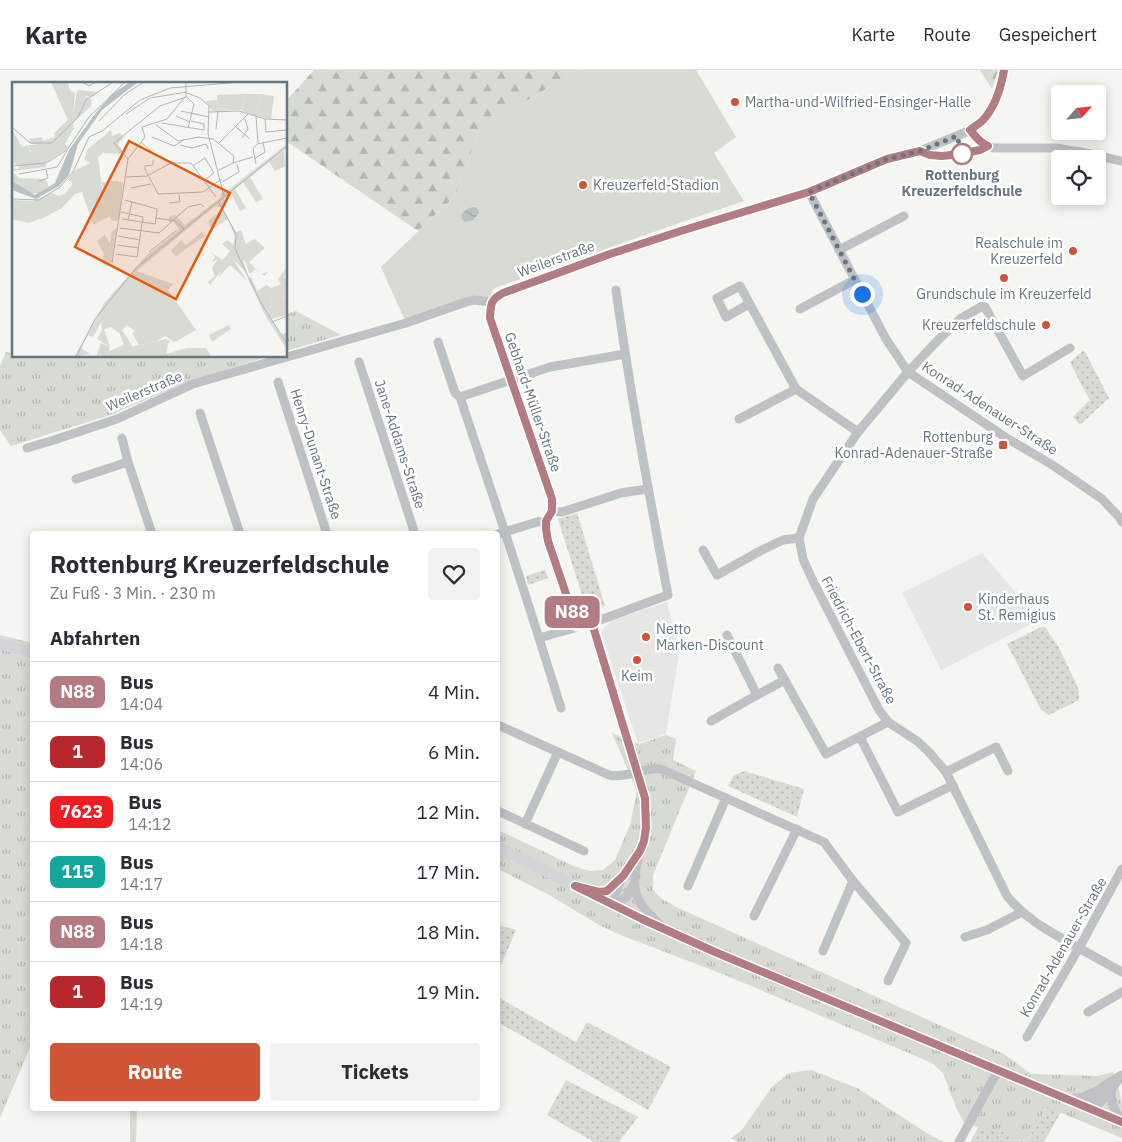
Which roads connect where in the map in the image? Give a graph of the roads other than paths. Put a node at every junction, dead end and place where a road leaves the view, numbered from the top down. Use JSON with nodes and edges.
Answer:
{"nodes":[{"id":1,"x":1004,"y":70,"type":"edge"},
{"id":2,"x":970,"y":130,"type":"junction"},
{"id":3,"x":1122,"y":161,"type":"edge"},
{"id":4,"x":809,"y":192,"type":"junction"},
{"id":5,"x":904,"y":216,"type":"dead end"},
{"id":6,"x":839,"y":250,"type":"junction"},
{"id":7,"x":854,"y":280,"type":"junction"},
{"id":8,"x":616,"y":290,"type":"dead end"},
{"id":9,"x":491,"y":302,"type":"junction"},
{"id":10,"x":749,"y":304,"type":"dead end"},
{"id":11,"x":800,"y":309,"type":"dead end"},
{"id":12,"x":438,"y":342,"type":"dead end"},
{"id":13,"x":1070,"y":348,"type":"dead end"},
{"id":14,"x":624,"y":354,"type":"junction"},
{"id":15,"x":288,"y":357,"type":"edge"},
{"id":16,"x":284,"y":358,"type":"edge"},
{"id":17,"x":359,"y":362,"type":"dead end"},
{"id":18,"x":908,"y":372,"type":"junction"},
{"id":19,"x":510,"y":380,"type":"junction"},
{"id":20,"x":278,"y":382,"type":"dead end"},
{"id":21,"x":796,"y":388,"type":"junction"},
{"id":22,"x":460,"y":397,"type":"junction"},
{"id":23,"x":200,"y":413,"type":"dead end"},
{"id":24,"x":739,"y":419,"type":"dead end"},
{"id":25,"x":858,"y":432,"type":"junction"},
{"id":26,"x":122,"y":438,"type":"dead end"},
{"id":27,"x":27,"y":448,"type":"dead end"},
{"id":28,"x":128,"y":462,"type":"junction"},
{"id":29,"x":76,"y":479,"type":"dead end"},
{"id":30,"x":648,"y":489,"type":"junction"},
{"id":31,"x":552,"y":511,"type":"junction"},
{"id":32,"x":1121,"y":519,"type":"edge"},
{"id":33,"x":546,"y":521,"type":"junction"},
{"id":34,"x":151,"y":531,"type":"edge"},
{"id":35,"x":239,"y":531,"type":"edge"},
{"id":36,"x":326,"y":531,"type":"edge"},
{"id":37,"x":414,"y":531,"type":"edge"},
{"id":38,"x":501,"y":533,"type":"edge"},
{"id":39,"x":799,"y":538,"type":"junction"},
{"id":40,"x":704,"y":550,"type":"dead end"},
{"id":41,"x":592,"y":623,"type":"junction"},
{"id":42,"x":577,"y":626,"type":"junction"},
{"id":43,"x":727,"y":634,"type":"dead end"},
{"id":44,"x":539,"y":638,"type":"junction"},
{"id":45,"x":0,"y":644,"type":"edge"},
{"id":46,"x":30,"y":652,"type":"edge"},
{"id":47,"x":778,"y":668,"type":"dead end"},
{"id":48,"x":785,"y":680,"type":"junction"},
{"id":49,"x":757,"y":695,"type":"junction"},
{"id":50,"x":561,"y":708,"type":"dead end"},
{"id":51,"x":711,"y":722,"type":"dead end"},
{"id":52,"x":888,"y":722,"type":"junction"},
{"id":53,"x":500,"y":726,"type":"edge"},
{"id":54,"x":860,"y":737,"type":"junction"},
{"id":55,"x":558,"y":752,"type":"junction"},
{"id":56,"x":637,"y":771,"type":"junction"},
{"id":57,"x":1008,"y":771,"type":"dead end"},
{"id":58,"x":946,"y":772,"type":"junction"},
{"id":59,"x":953,"y":785,"type":"junction"},
{"id":60,"x":726,"y":798,"type":"junction"},
{"id":61,"x":500,"y":812,"type":"edge"},
{"id":62,"x":525,"y":824,"type":"junction"},
{"id":63,"x":796,"y":829,"type":"junction"},
{"id":64,"x":500,"y":849,"type":"edge"},
{"id":65,"x":640,"y":851,"type":"junction"},
{"id":66,"x":584,"y":852,"type":"dead end"},
{"id":67,"x":1122,"y":870,"type":"edge"},
{"id":68,"x":623,"y":876,"type":"junction"},
{"id":69,"x":853,"y":881,"type":"junction"},
{"id":70,"x":634,"y":884,"type":"junction"},
{"id":71,"x":575,"y":886,"type":"junction"},
{"id":72,"x":688,"y":886,"type":"dead end"},
{"id":73,"x":616,"y":906,"type":"junction"},
{"id":74,"x":1022,"y":912,"type":"junction"},
{"id":75,"x":754,"y":916,"type":"dead end"},
{"id":76,"x":668,"y":931,"type":"junction"},
{"id":77,"x":965,"y":938,"type":"dead end"},
{"id":78,"x":1079,"y":948,"type":"junction"},
{"id":79,"x":823,"y":951,"type":"dead end"},
{"id":80,"x":1122,"y":972,"type":"edge"},
{"id":81,"x":888,"y":982,"type":"dead end"},
{"id":82,"x":1122,"y":992,"type":"edge"},
{"id":83,"x":1088,"y":1012,"type":"dead end"},
{"id":84,"x":1027,"y":1037,"type":"dead end"},
{"id":85,"x":998,"y":1070,"type":"junction"},
{"id":86,"x":1122,"y":1075,"type":"edge"},
{"id":87,"x":1102,"y":1088,"type":"junction"},
{"id":88,"x":1112,"y":1088,"type":"junction"},
{"id":89,"x":1068,"y":1099,"type":"junction"},
{"id":90,"x":1092,"y":1109,"type":"junction"},
{"id":91,"x":1122,"y":1121,"type":"edge"},
{"id":92,"x":959,"y":1142,"type":"edge"}],
"edges":[{"from":1,"to":2,"type":"street","name":"Weilerstraße"},
{"from":2,"to":3,"type":"street"},
{"from":2,"to":4,"type":"street","name":"Weilerstraße"},
{"from":4,"to":6,"type":"street","name":"Konrad-Adenauer-Straße"},
{"from":4,"to":9,"type":"street","name":"Weilerstraße"},
{"from":5,"to":6,"type":"street"},
{"from":6,"to":7,"type":"street","name":"Konrad-Adenauer-Straße"},
{"from":7,"to":11,"type":"street"},
{"from":7,"to":18,"type":"street","name":"Konrad-Adenauer-Straße"},
{"from":8,"to":14,"type":"street"},
{"from":9,"to":15,"type":"street","name":"Weilerstraße"},
{"from":9,"to":19,"type":"street","name":"Gebhard-Müller-Straße"},
{"from":10,"to":21,"type":"street"},
{"from":12,"to":22,"type":"street"},
{"from":13,"to":18,"type":"street"},
{"from":14,"to":19,"type":"street"},
{"from":14,"to":30,"type":"street"},
{"from":16,"to":27,"type":"street","name":"Weilerstraße"},
{"from":17,"to":37,"type":"street","name":"Jane-Addams-Straße"},
{"from":18,"to":25,"type":"street"},
{"from":18,"to":32,"type":"street","name":"Konrad-Adenauer-Straße"},
{"from":19,"to":22,"type":"street"},
{"from":19,"to":31,"type":"street","name":"Gebhard-Müller-Straße"},
{"from":20,"to":36,"type":"street","name":"Henry-Dunant-Straße"},
{"from":21,"to":24,"type":"street"},
{"from":21,"to":25,"type":"street"},
{"from":22,"to":38,"type":"street"},
{"from":23,"to":35,"type":"street"},
{"from":25,"to":39,"type":"street"},
{"from":26,"to":28,"type":"street"},
{"from":28,"to":29,"type":"street"},
{"from":28,"to":34,"type":"street"},
{"from":30,"to":31,"type":"street"},
{"from":30,"to":41,"type":"street"},
{"from":31,"to":33,"type":"street"},
{"from":33,"to":38,"type":"street"},
{"from":33,"to":42,"type":"street"},
{"from":38,"to":44,"type":"street"},
{"from":39,"to":40,"type":"street"},
{"from":39,"to":52,"type":"street","name":"Friedrich-Ebert-Straße"},
{"from":41,"to":42,"type":"street"},
{"from":41,"to":56,"type":"street"},
{"from":42,"to":44,"type":"street"},
{"from":43,"to":49,"type":"street"},
{"from":44,"to":50,"type":"street"},
{"from":45,"to":46,"type":"main road"},
{"from":47,"to":48,"type":"street"},
{"from":48,"to":49,"type":"street"},
{"from":48,"to":54,"type":"street"},
{"from":49,"to":51,"type":"street"},
{"from":52,"to":54,"type":"street"},
{"from":52,"to":58,"type":"street","name":"Friedrich-Ebert-Straße"},
{"from":53,"to":55,"type":"street"},
{"from":54,"to":59,"type":"street"},
{"from":55,"to":56,"type":"street"},
{"from":55,"to":62,"type":"street"},
{"from":56,"to":60,"type":"street"},
{"from":56,"to":65,"type":"street"},
{"from":57,"to":58,"type":"street"},
{"from":58,"to":59,"type":"street","name":"Friedrich-Ebert-Straße"},
{"from":59,"to":74,"type":"street","name":"Friedrich-Ebert-Straße"},
{"from":60,"to":63,"type":"street"},
{"from":60,"to":72,"type":"street"},
{"from":61,"to":62,"type":"street"},
{"from":62,"to":66,"type":"street"},
{"from":63,"to":69,"type":"street"},
{"from":63,"to":75,"type":"street"},
{"from":64,"to":71,"type":"main road"},
{"from":65,"to":68,"type":"street"},
{"from":65,"to":70,"type":"street"},
{"from":67,"to":78,"type":"street","name":"Konrad-Adenauer-Straße"},
{"from":68,"to":71,"type":"street"},
{"from":68,"to":73,"type":"street"},
{"from":69,"to":79,"type":"street"},
{"from":69,"to":81,"type":"street"},
{"from":70,"to":73,"type":"street"},
{"from":70,"to":76,"type":"street"},
{"from":71,"to":73,"type":"main road"},
{"from":73,"to":76,"type":"main road"},
{"from":74,"to":77,"type":"street"},
{"from":74,"to":78,"type":"street","name":"Friedrich-Ebert-Straße"},
{"from":76,"to":85,"type":"main road"},
{"from":78,"to":80,"type":"street","name":"Friedrich-Ebert-Straße"},
{"from":78,"to":84,"type":"street","name":"Konrad-Adenauer-Straße"},
{"from":82,"to":83,"type":"street"},
{"from":85,"to":89,"type":"main road"},
{"from":85,"to":92,"type":"street"},
{"from":86,"to":87,"type":"street"},
{"from":86,"to":88,"type":"street"},
{"from":87,"to":89,"type":"street"},
{"from":87,"to":90,"type":"street"},
{"from":88,"to":90,"type":"street"},
{"from":88,"to":91,"type":"street"},
{"from":89,"to":90,"type":"main road"},
{"from":90,"to":91,"type":"main road"}]}
